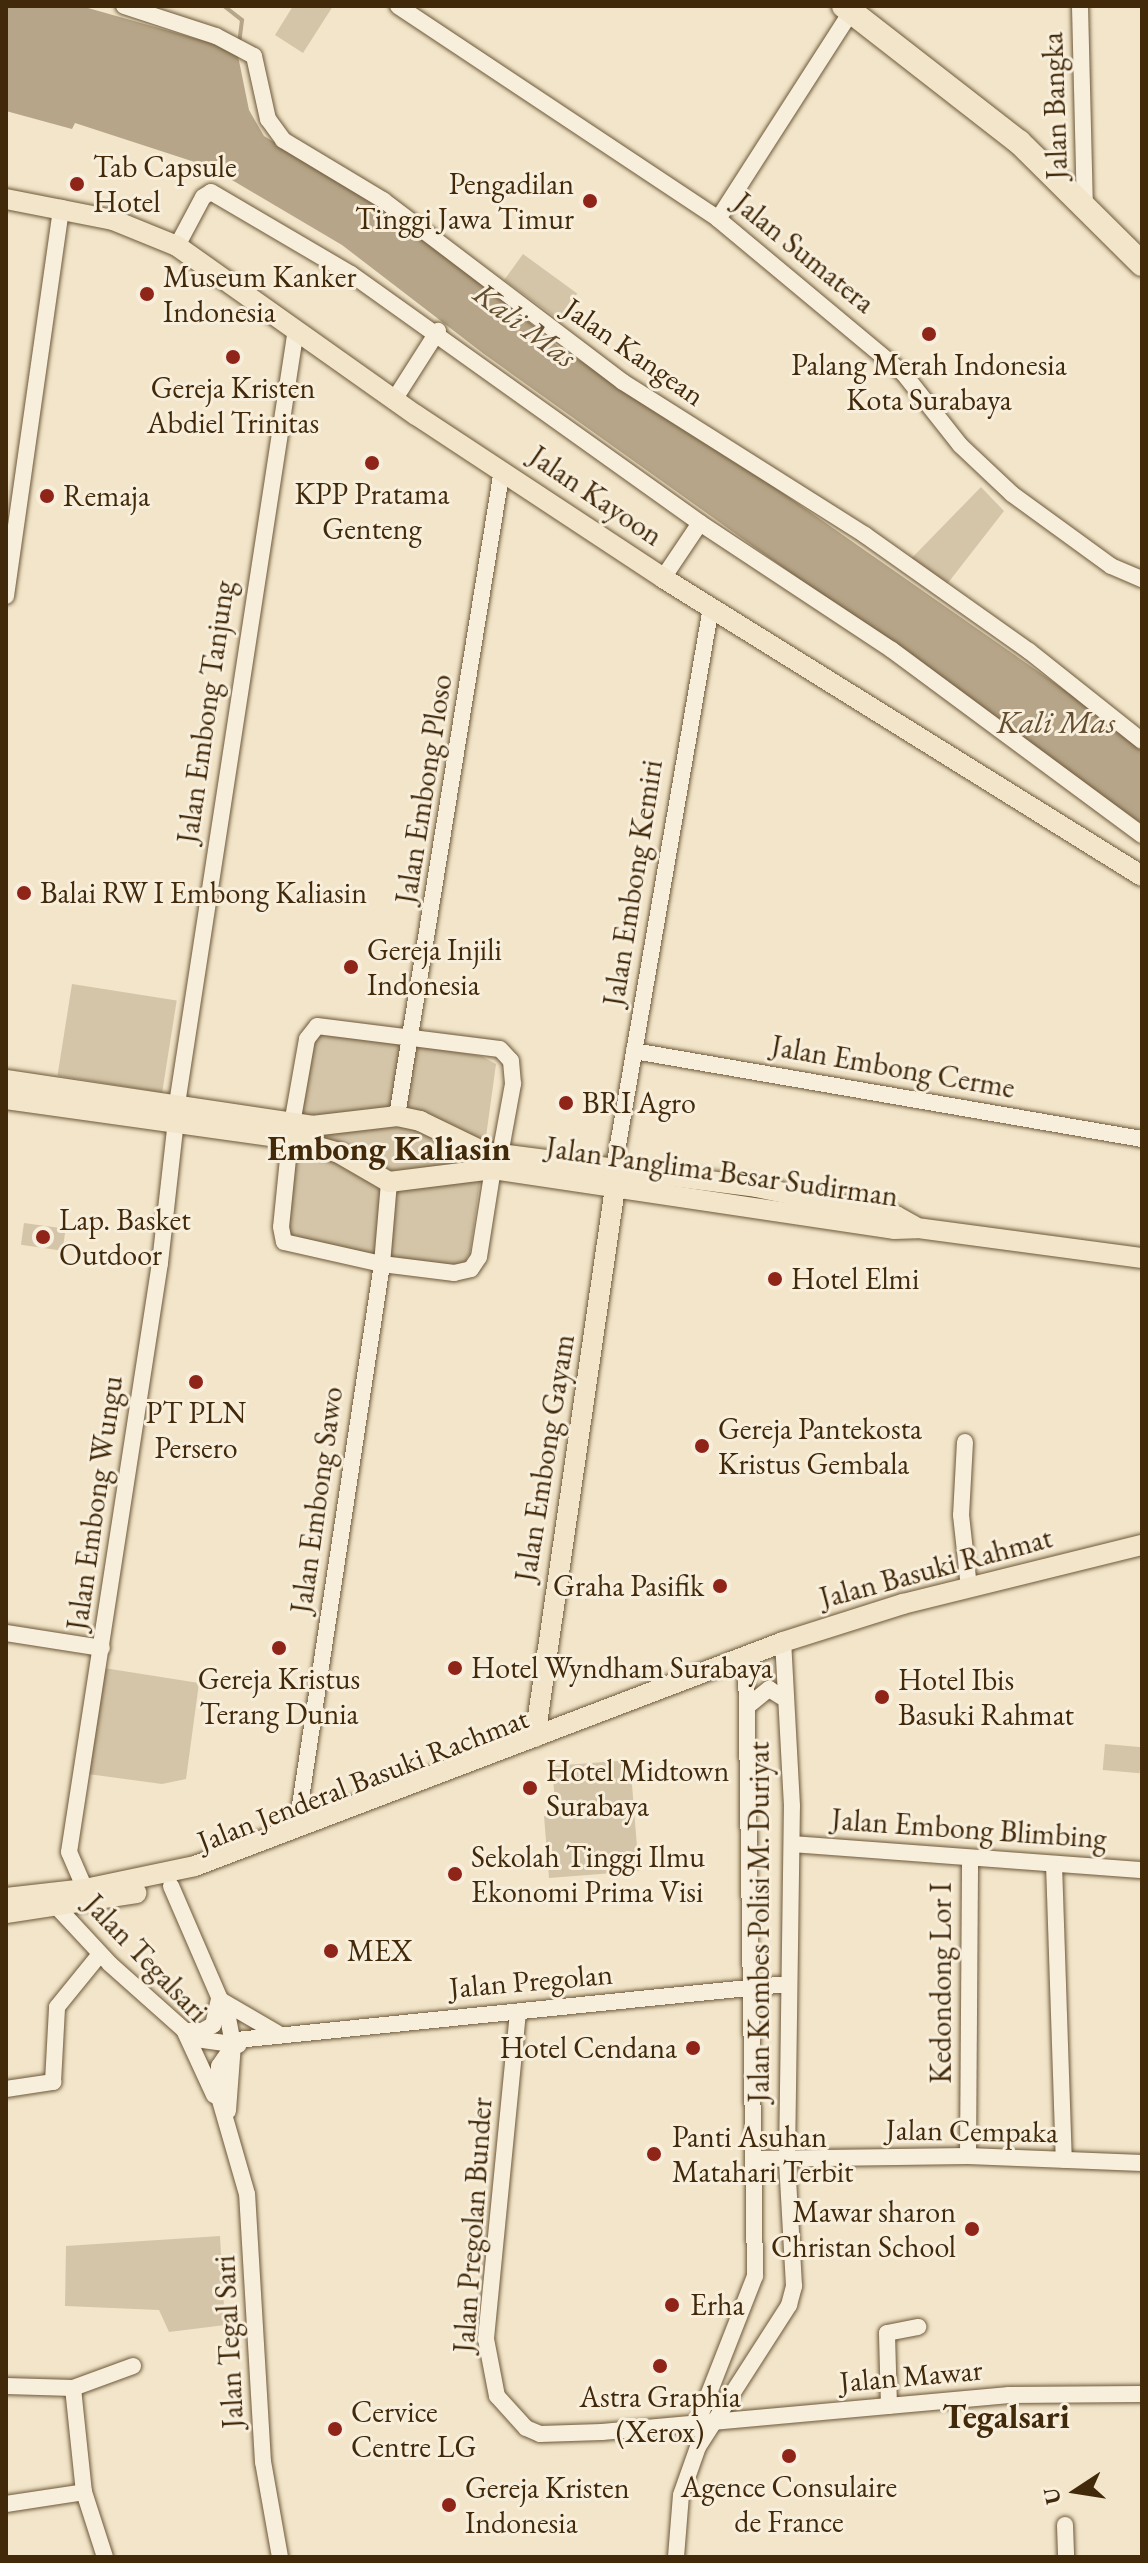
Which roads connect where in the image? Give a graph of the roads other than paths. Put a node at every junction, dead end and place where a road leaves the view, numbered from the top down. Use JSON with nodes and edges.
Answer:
{"nodes":[{"id":1,"x":124,"y":6,"type":"edge"},
{"id":2,"x":398,"y":6,"type":"edge"},
{"id":3,"x":1080,"y":6,"type":"edge"},
{"id":4,"x":850,"y":8,"type":"edge"},
{"id":5,"x":6,"y":199,"type":"edge"},
{"id":6,"x":1085,"y":204,"type":"junction"},
{"id":7,"x":61,"y":208,"type":"junction"},
{"id":8,"x":718,"y":219,"type":"junction"},
{"id":9,"x":177,"y":246,"type":"junction"},
{"id":10,"x":1142,"y":264,"type":"edge"},
{"id":11,"x":296,"y":329,"type":"junction"},
{"id":12,"x":438,"y":331,"type":"junction"},
{"id":13,"x":394,"y":400,"type":"junction"},
{"id":14,"x":502,"y":470,"type":"junction"},
{"id":15,"x":700,"y":523,"type":"junction"},
{"id":16,"x":663,"y":578,"type":"junction"},
{"id":17,"x":1142,"y":579,"type":"edge"},
{"id":18,"x":6,"y":596,"type":"edge"},
{"id":19,"x":711,"y":607,"type":"junction"},
{"id":20,"x":1142,"y":741,"type":"edge"},
{"id":21,"x":1142,"y":835,"type":"edge"},
{"id":22,"x":1142,"y":876,"type":"edge"},
{"id":23,"x":412,"y":1038,"type":"junction"},
{"id":24,"x":634,"y":1051,"type":"junction"},
{"id":25,"x":6,"y":1080,"type":"edge"},
{"id":26,"x":6,"y":1099,"type":"edge"},
{"id":27,"x":176,"y":1113,"type":"junction"},
{"id":28,"x":397,"y":1116,"type":"junction"},
{"id":29,"x":291,"y":1131,"type":"junction"},
{"id":30,"x":1142,"y":1139,"type":"edge"},
{"id":31,"x":496,"y":1162,"type":"junction"},
{"id":32,"x":614,"y":1178,"type":"junction"},
{"id":33,"x":389,"y":1182,"type":"junction"},
{"id":34,"x":1142,"y":1258,"type":"edge"},
{"id":35,"x":390,"y":1266,"type":"junction"},
{"id":36,"x":965,"y":1442,"type":"dead end"},
{"id":37,"x":1142,"y":1545,"type":"edge"},
{"id":38,"x":969,"y":1588,"type":"junction"},
{"id":39,"x":6,"y":1633,"type":"edge"},
{"id":40,"x":783,"y":1642,"type":"junction"},
{"id":41,"x":102,"y":1648,"type":"junction"},
{"id":42,"x":738,"y":1660,"type":"junction"},
{"id":43,"x":785,"y":1699,"type":"junction"},
{"id":44,"x":749,"y":1705,"type":"junction"},
{"id":45,"x":535,"y":1737,"type":"junction"},
{"id":46,"x":297,"y":1825,"type":"junction"},
{"id":47,"x":793,"y":1844,"type":"junction"},
{"id":48,"x":970,"y":1858,"type":"junction"},
{"id":49,"x":1054,"y":1864,"type":"junction"},
{"id":50,"x":1142,"y":1870,"type":"edge"},
{"id":51,"x":171,"y":1886,"type":"junction"},
{"id":52,"x":85,"y":1889,"type":"junction"},
{"id":53,"x":6,"y":1898,"type":"edge"},
{"id":54,"x":58,"y":1908,"type":"junction"},
{"id":55,"x":6,"y":1913,"type":"edge"},
{"id":56,"x":100,"y":1954,"type":"junction"},
{"id":57,"x":787,"y":1984,"type":"junction"},
{"id":58,"x":750,"y":1985,"type":"junction"},
{"id":59,"x":220,"y":1998,"type":"junction"},
{"id":60,"x":518,"y":2012,"type":"junction"},
{"id":61,"x":187,"y":2034,"type":"junction"},
{"id":62,"x":279,"y":2034,"type":"junction"},
{"id":63,"x":239,"y":2045,"type":"junction"},
{"id":64,"x":6,"y":2089,"type":"edge"},
{"id":65,"x":229,"y":2125,"type":"junction"},
{"id":66,"x":968,"y":2156,"type":"junction"},
{"id":67,"x":754,"y":2159,"type":"junction"},
{"id":68,"x":787,"y":2160,"type":"junction"},
{"id":69,"x":1064,"y":2160,"type":"junction"},
{"id":70,"x":1142,"y":2163,"type":"edge"},
{"id":71,"x":918,"y":2327,"type":"dead end"},
{"id":72,"x":133,"y":2366,"type":"dead end"},
{"id":73,"x":7,"y":2381,"type":"edge"},
{"id":74,"x":73,"y":2388,"type":"junction"},
{"id":75,"x":1142,"y":2394,"type":"edge"},
{"id":76,"x":889,"y":2406,"type":"junction"},
{"id":77,"x":719,"y":2421,"type":"junction"},
{"id":78,"x":694,"y":2424,"type":"junction"},
{"id":79,"x":698,"y":2447,"type":"junction"},
{"id":80,"x":84,"y":2492,"type":"junction"},
{"id":81,"x":6,"y":2504,"type":"edge"},
{"id":82,"x":1065,"y":2525,"type":"dead end"},
{"id":83,"x":105,"y":2557,"type":"edge"},
{"id":84,"x":280,"y":2557,"type":"edge"},
{"id":85,"x":676,"y":2557,"type":"edge"},
{"id":86,"x":1066,"y":2557,"type":"edge"}],
"edges":[{"from":1,"to":20,"type":"street","name":"Jalan Kangean"},
{"from":2,"to":8,"type":"street","name":"Jalan Sumatera"},
{"from":3,"to":6,"type":"street","name":"Jalan Bangka"},
{"from":4,"to":6,"type":"highway"},
{"from":4,"to":8,"type":"street"},
{"from":5,"to":7,"type":"main road","name":"Jalan Kayoon"},
{"from":6,"to":10,"type":"highway"},
{"from":7,"to":9,"type":"main road","name":"Jalan Kayoon"},
{"from":7,"to":18,"type":"street"},
{"from":8,"to":17,"type":"street","name":"Jalan Sumatera"},
{"from":9,"to":11,"type":"main road","name":"Jalan Kayoon"},
{"from":9,"to":12,"type":"street"},
{"from":11,"to":13,"type":"main road","name":"Jalan Kayoon"},
{"from":11,"to":27,"type":"street","name":"Jalan Embong Tanjung"},
{"from":12,"to":13,"type":"street"},
{"from":12,"to":15,"type":"street"},
{"from":13,"to":14,"type":"main road","name":"Jalan Kayoon"},
{"from":14,"to":16,"type":"main road","name":"Jalan Kayoon"},
{"from":14,"to":23,"type":"street","name":"Jalan Embong Ploso"},
{"from":15,"to":16,"type":"street"},
{"from":15,"to":21,"type":"street"},
{"from":16,"to":19,"type":"main road","name":"Jalan Kayoon"},
{"from":19,"to":22,"type":"main road","name":"Jalan Kayoon"},
{"from":19,"to":24,"type":"street","name":"Jalan Embong Kemiri"},
{"from":23,"to":28,"type":"street","name":"Jalan Embong Ploso"},
{"from":23,"to":29,"type":"street"},
{"from":23,"to":31,"type":"street"},
{"from":24,"to":30,"type":"street","name":"Jalan Embong Cerme"},
{"from":24,"to":32,"type":"street","name":"Jalan Embong Kemiri"},
{"from":25,"to":27,"type":"main road"},
{"from":26,"to":27,"type":"main road"},
{"from":27,"to":29,"type":"main road"},
{"from":27,"to":41,"type":"street","name":"Jalan Embong Wungu"},
{"from":28,"to":29,"type":"main road"},
{"from":28,"to":31,"type":"main road","name":"Jalan Panglima Besar Sudirman"},
{"from":29,"to":33,"type":"main road"},
{"from":29,"to":35,"type":"street"},
{"from":31,"to":32,"type":"main road","name":"Jalan Panglima Besar Sudirman"},
{"from":31,"to":33,"type":"main road","name":"Jalan Panglima Besar Sudirman"},
{"from":31,"to":35,"type":"street"},
{"from":32,"to":34,"type":"main road","name":"Jalan Panglima Besar Sudirman"},
{"from":32,"to":45,"type":"main road","name":"Jalan Embong Gayam"},
{"from":33,"to":35,"type":"street","name":"Jalan Embong Sawo"},
{"from":35,"to":46,"type":"street","name":"Jalan Embong Sawo"},
{"from":36,"to":38,"type":"street"},
{"from":37,"to":38,"type":"main road","name":"Jalan Basuki Rahmat"},
{"from":38,"to":40,"type":"main road","name":"Jalan Basuki Rahmat"},
{"from":39,"to":41,"type":"street"},
{"from":40,"to":42,"type":"main road","name":"Jalan Basuki Rahmat"},
{"from":40,"to":43,"type":"street","name":"Jalan Kombes Polisi M. Duriyat"},
{"from":41,"to":52,"type":"street","name":"Jalan Embong Wungu"},
{"from":42,"to":44,"type":"street","name":"Jalan Kombes Polisi M. Duriyat"},
{"from":42,"to":45,"type":"main road","name":"Jalan Jenderal Basuki Rachmat"},
{"from":42,"to":51,"type":"main road","name":"Jalan Jenderal Basuki Rachmat"},
{"from":43,"to":44,"type":"street"},
{"from":43,"to":47,"type":"street","name":"Jalan Kombes Polisi M. Duriyat"},
{"from":44,"to":58,"type":"street","name":"Jalan Kombes Polisi M. Duriyat"},
{"from":45,"to":46,"type":"main road","name":"Jalan Jenderal Basuki Rachmat"},
{"from":46,"to":52,"type":"main road","name":"Jalan Jenderal Basuki Rachmat"},
{"from":47,"to":48,"type":"street","name":"Jalan Embong Blimbing"},
{"from":47,"to":57,"type":"street","name":"Jalan Kombes Polisi M. Duriyat"},
{"from":48,"to":49,"type":"street","name":"Jalan Embong Blimbing"},
{"from":48,"to":66,"type":"street","name":"Kedondong Lor I"},
{"from":49,"to":50,"type":"street","name":"Jalan Embong Blimbing"},
{"from":49,"to":69,"type":"street"},
{"from":51,"to":54,"type":"main road","name":"Jalan Jenderal Basuki Rachmat"},
{"from":51,"to":59,"type":"street","name":"Jalan Tegalsari"},
{"from":52,"to":53,"type":"main road","name":"Jalan Jenderal Basuki Rachmat"},
{"from":54,"to":55,"type":"main road","name":"Jalan Jenderal Basuki Rachmat"},
{"from":54,"to":56,"type":"street","name":"Jalan Tegalsari"},
{"from":56,"to":61,"type":"street","name":"Jalan Tegalsari"},
{"from":56,"to":64,"type":"street"},
{"from":57,"to":58,"type":"street","name":"Jalan Pregolan"},
{"from":57,"to":68,"type":"street","name":"Jalan Kombes Polisi M. Duriyat"},
{"from":58,"to":60,"type":"street","name":"Jalan Pregolan"},
{"from":58,"to":67,"type":"street","name":"Jalan Kombes Polisi M. Duriyat"},
{"from":59,"to":61,"type":"street"},
{"from":59,"to":62,"type":"street"},
{"from":59,"to":63,"type":"street","name":"Jalan Tegalsari"},
{"from":60,"to":62,"type":"street","name":"Jalan Pregolan"},
{"from":60,"to":78,"type":"street","name":"Jalan Pregolan Bunder"},
{"from":61,"to":63,"type":"street","name":"Jalan Pregolan"},
{"from":61,"to":65,"type":"street","name":"Jalan Tegalsari"},
{"from":62,"to":63,"type":"street","name":"Jalan Pregolan"},
{"from":63,"to":65,"type":"street"},
{"from":63,"to":65,"type":"street"},
{"from":65,"to":84,"type":"street","name":"Jalan Tegal Sari"},
{"from":66,"to":68,"type":"street","name":"Jalan Cempaka"},
{"from":66,"to":69,"type":"street","name":"Jalan Cempaka"},
{"from":67,"to":68,"type":"street","name":"Jalan Cempaka"},
{"from":67,"to":78,"type":"street","name":"Jalan Kombes Polisi M. Duriyat"},
{"from":68,"to":77,"type":"street","name":"Jalan Kombes Polisi M. Duriyat"},
{"from":69,"to":70,"type":"street","name":"Jalan Cempaka"},
{"from":71,"to":76,"type":"street"},
{"from":72,"to":74,"type":"street"},
{"from":73,"to":74,"type":"street"},
{"from":74,"to":80,"type":"street"},
{"from":75,"to":76,"type":"street","name":"Jalan Mawar"},
{"from":76,"to":77,"type":"street","name":"Jalan Mawar"},
{"from":77,"to":78,"type":"street","name":"Jalan Pregolan Bunder"},
{"from":77,"to":79,"type":"street"},
{"from":78,"to":79,"type":"street"},
{"from":79,"to":85,"type":"street"},
{"from":80,"to":81,"type":"street"},
{"from":80,"to":83,"type":"street"},
{"from":82,"to":86,"type":"street"}]}
